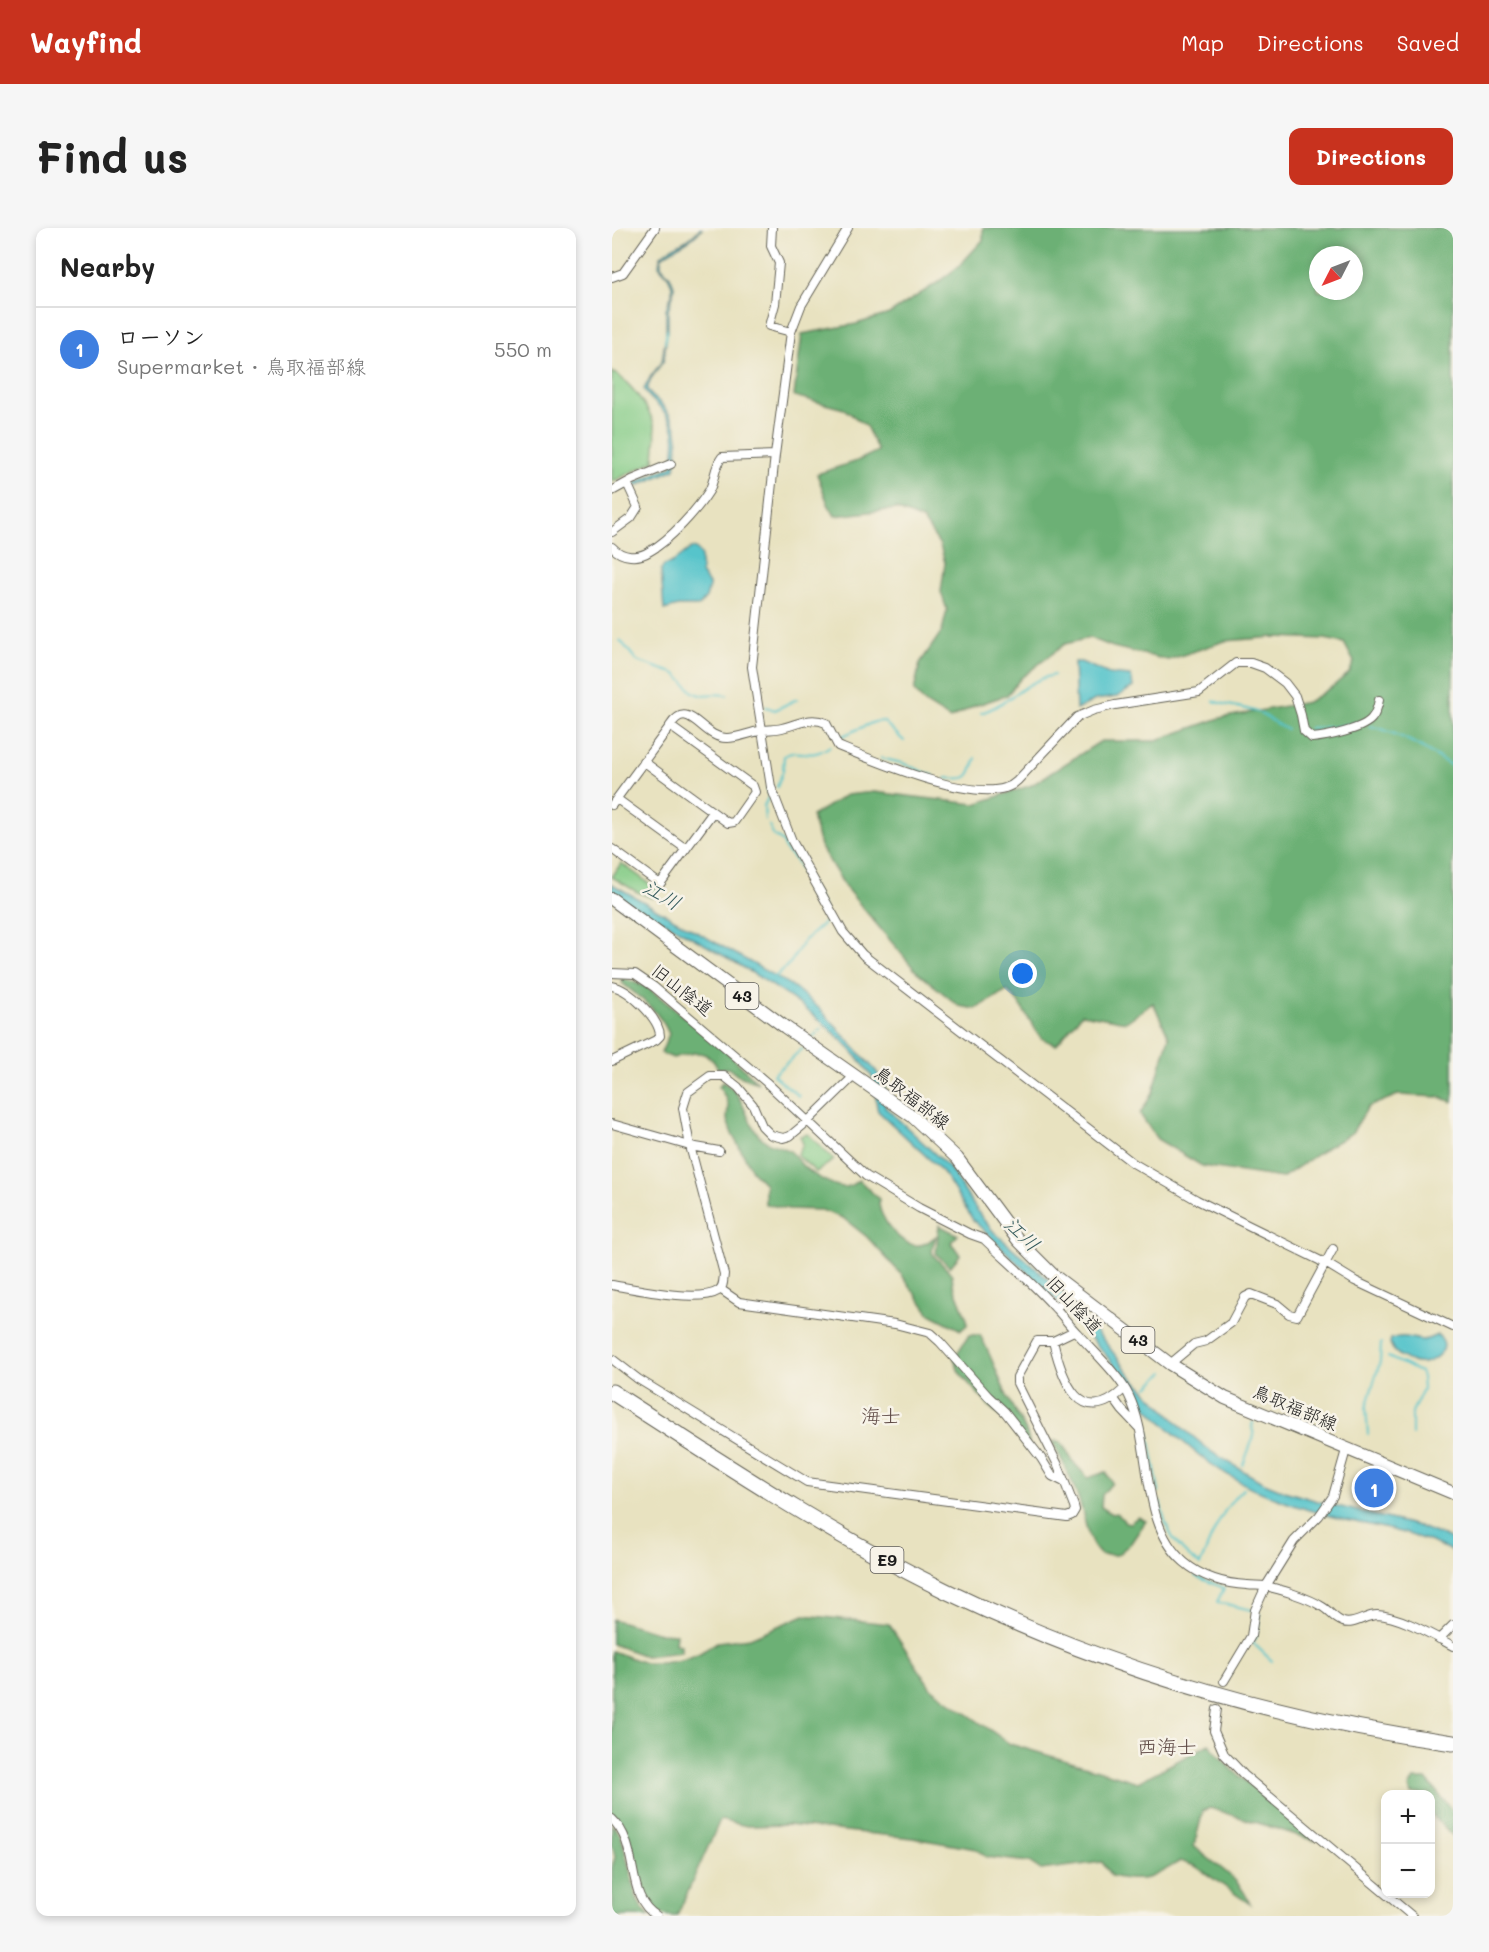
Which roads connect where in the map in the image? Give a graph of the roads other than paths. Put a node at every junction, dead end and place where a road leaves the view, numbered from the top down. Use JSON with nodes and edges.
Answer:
{"nodes":[{"id":1,"x":655,"y":228,"type":"edge"},
{"id":2,"x":772,"y":228,"type":"edge"},
{"id":3,"x":848,"y":228,"type":"edge"},
{"id":4,"x":612,"y":277,"type":"edge"},
{"id":5,"x":791,"y":332,"type":"junction"},
{"id":6,"x":774,"y":455,"type":"junction"},
{"id":7,"x":671,"y":464,"type":"dead end"},
{"id":8,"x":627,"y":483,"type":"junction"},
{"id":9,"x":612,"y":491,"type":"edge"},
{"id":10,"x":612,"y":531,"type":"edge"},
{"id":11,"x":612,"y":547,"type":"edge"},
{"id":12,"x":1380,"y":700,"type":"dead end"},
{"id":13,"x":670,"y":726,"type":"junction"},
{"id":14,"x":762,"y":730,"type":"junction"},
{"id":15,"x":644,"y":761,"type":"junction"},
{"id":16,"x":615,"y":802,"type":"edge"},
{"id":17,"x":713,"y":812,"type":"junction"},
{"id":18,"x":612,"y":849,"type":"edge"},
{"id":19,"x":686,"y":849,"type":"junction"},
{"id":20,"x":612,"y":899,"type":"edge"},
{"id":21,"x":612,"y":973,"type":"edge"},
{"id":22,"x":612,"y":986,"type":"edge"},
{"id":23,"x":612,"y":1060,"type":"edge"},
{"id":24,"x":854,"y":1076,"type":"junction"},
{"id":25,"x":807,"y":1122,"type":"junction"},
{"id":26,"x":612,"y":1124,"type":"edge"},
{"id":27,"x":690,"y":1146,"type":"junction"},
{"id":28,"x":719,"y":1151,"type":"dead end"},
{"id":29,"x":1333,"y":1249,"type":"dead end"},
{"id":30,"x":1326,"y":1264,"type":"junction"},
{"id":31,"x":612,"y":1285,"type":"edge"},
{"id":32,"x":720,"y":1290,"type":"junction"},
{"id":33,"x":1070,"y":1294,"type":"junction"},
{"id":34,"x":1057,"y":1307,"type":"junction"},
{"id":35,"x":1453,"y":1328,"type":"edge"},
{"id":36,"x":1074,"y":1331,"type":"junction"},
{"id":37,"x":1053,"y":1341,"type":"junction"},
{"id":38,"x":612,"y":1359,"type":"edge"},
{"id":39,"x":1170,"y":1364,"type":"junction"},
{"id":40,"x":1124,"y":1389,"type":"junction"},
{"id":41,"x":612,"y":1392,"type":"edge"},
{"id":42,"x":612,"y":1398,"type":"edge"},
{"id":43,"x":1114,"y":1399,"type":"junction"},
{"id":44,"x":1139,"y":1428,"type":"junction"},
{"id":45,"x":1346,"y":1450,"type":"junction"},
{"id":46,"x":1064,"y":1482,"type":"junction"},
{"id":47,"x":1453,"y":1493,"type":"edge"},
{"id":48,"x":1266,"y":1586,"type":"junction"},
{"id":49,"x":1453,"y":1625,"type":"edge"},
{"id":50,"x":1439,"y":1639,"type":"junction"},
{"id":51,"x":1453,"y":1646,"type":"edge"},
{"id":52,"x":1224,"y":1681,"type":"dead end"},
{"id":53,"x":1217,"y":1709,"type":"dead end"},
{"id":54,"x":1453,"y":1745,"type":"edge"},
{"id":55,"x":612,"y":1819,"type":"edge"},
{"id":56,"x":657,"y":1916,"type":"edge"},
{"id":57,"x":1412,"y":1916,"type":"edge"}],
"edges":[{"from":1,"to":4,"type":"street"},
{"from":2,"to":5,"type":"street"},
{"from":3,"to":5,"type":"street"},
{"from":5,"to":6,"type":"street"},
{"from":6,"to":11,"type":"street"},
{"from":6,"to":14,"type":"street"},
{"from":7,"to":8,"type":"street"},
{"from":8,"to":9,"type":"street"},
{"from":8,"to":10,"type":"street"},
{"from":12,"to":14,"type":"street"},
{"from":13,"to":14,"type":"street"},
{"from":13,"to":15,"type":"street"},
{"from":13,"to":17,"type":"street"},
{"from":14,"to":30,"type":"street"},
{"from":15,"to":16,"type":"street"},
{"from":15,"to":17,"type":"street"},
{"from":16,"to":19,"type":"street"},
{"from":17,"to":19,"type":"street"},
{"from":18,"to":19,"type":"street"},
{"from":20,"to":24,"type":"main road","name":"鳥取福部線","number":"43"},
{"from":21,"to":25,"type":"street","name":"旧山陰道"},
{"from":22,"to":23,"type":"street"},
{"from":24,"to":25,"type":"street"},
{"from":24,"to":33,"type":"main road","name":"鳥取福部線","number":"43"},
{"from":25,"to":27,"type":"street"},
{"from":25,"to":34,"type":"street","name":"旧山陰道"},
{"from":26,"to":27,"type":"street"},
{"from":27,"to":28,"type":"street"},
{"from":27,"to":32,"type":"street"},
{"from":29,"to":30,"type":"street"},
{"from":30,"to":35,"type":"street"},
{"from":30,"to":39,"type":"street"},
{"from":31,"to":32,"type":"street"},
{"from":32,"to":46,"type":"street"},
{"from":33,"to":34,"type":"street"},
{"from":33,"to":39,"type":"main road","name":"鳥取福部線","number":"43"},
{"from":34,"to":36,"type":"street","name":"旧山陰道"},
{"from":36,"to":37,"type":"street"},
{"from":36,"to":40,"type":"street","name":"旧山陰道"},
{"from":37,"to":43,"type":"street"},
{"from":37,"to":46,"type":"street"},
{"from":38,"to":46,"type":"street"},
{"from":39,"to":45,"type":"main road","name":"鳥取福部線","number":"43"},
{"from":40,"to":43,"type":"street"},
{"from":40,"to":44,"type":"street","name":"旧山陰道"},
{"from":41,"to":54,"type":"highway","number":"E9"},
{"from":42,"to":54,"type":"highway","number":"E9"},
{"from":43,"to":44,"type":"street"},
{"from":44,"to":48,"type":"street","name":"旧山陰道"},
{"from":45,"to":47,"type":"main road","name":"鳥取福部線","number":"43"},
{"from":45,"to":48,"type":"street"},
{"from":48,"to":50,"type":"street","name":"旧山陰道"},
{"from":48,"to":52,"type":"street"},
{"from":49,"to":50,"type":"street"},
{"from":50,"to":51,"type":"street","name":"旧山陰道"},
{"from":53,"to":57,"type":"street"},
{"from":55,"to":56,"type":"street"}]}
